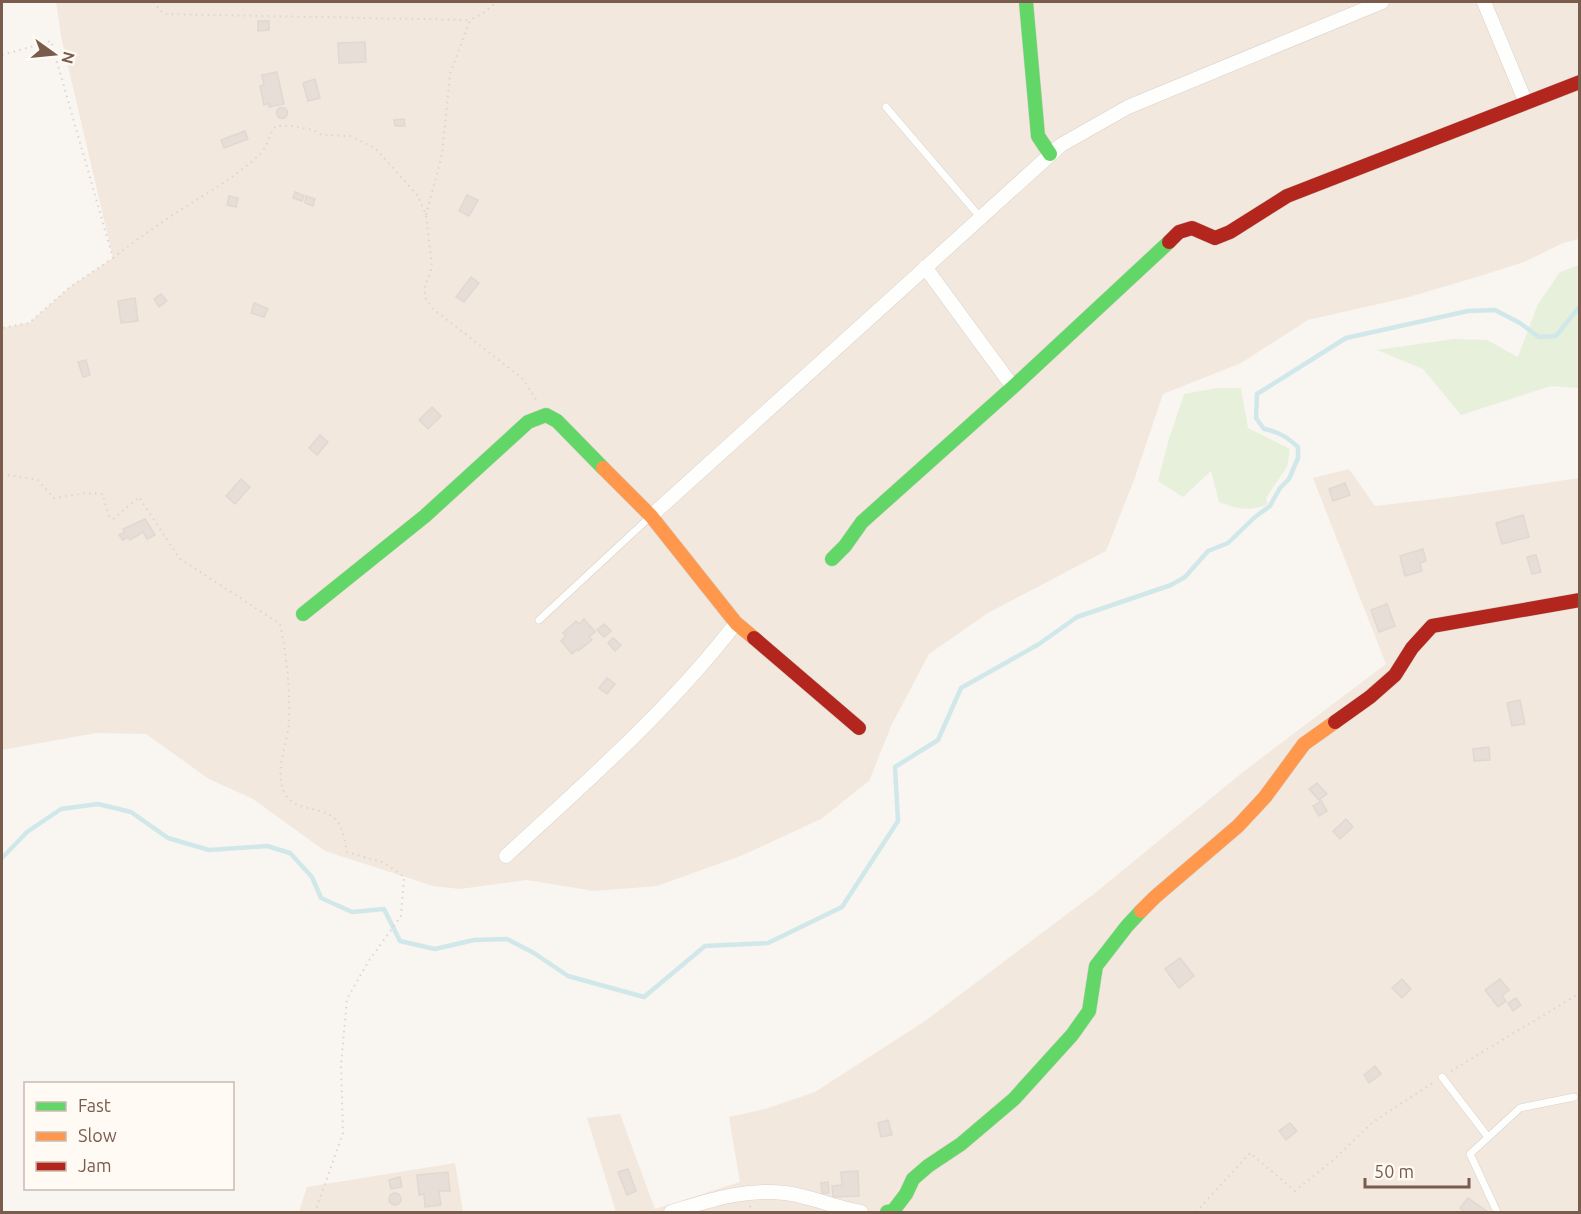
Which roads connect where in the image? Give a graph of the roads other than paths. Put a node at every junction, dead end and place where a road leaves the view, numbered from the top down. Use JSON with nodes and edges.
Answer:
{"nodes":[{"id":1,"x":1026,"y":2,"type":"edge"},
{"id":2,"x":1382,"y":2,"type":"edge"},
{"id":3,"x":1484,"y":2,"type":"edge"},
{"id":4,"x":1580,"y":82,"type":"edge"},
{"id":5,"x":1526,"y":103,"type":"junction"},
{"id":6,"x":886,"y":108,"type":"dead end"},
{"id":7,"x":1050,"y":154,"type":"junction"},
{"id":8,"x":980,"y":217,"type":"junction"},
{"id":9,"x":925,"y":267,"type":"junction"},
{"id":10,"x":1013,"y":387,"type":"junction"},
{"id":11,"x":651,"y":516,"type":"junction"},
{"id":12,"x":832,"y":560,"type":"dead end"},
{"id":13,"x":1580,"y":600,"type":"edge"},
{"id":14,"x":303,"y":614,"type":"dead end"},
{"id":15,"x":539,"y":620,"type":"dead end"},
{"id":16,"x":736,"y":623,"type":"junction"},
{"id":17,"x":859,"y":728,"type":"dead end"},
{"id":18,"x":506,"y":856,"type":"dead end"},
{"id":19,"x":1442,"y":1077,"type":"road end"},
{"id":20,"x":1574,"y":1097,"type":"dead end"},
{"id":21,"x":1488,"y":1137,"type":"junction"},
{"id":22,"x":671,"y":1212,"type":"edge"},
{"id":23,"x":861,"y":1212,"type":"edge"},
{"id":24,"x":887,"y":1212,"type":"edge"},
{"id":25,"x":1497,"y":1212,"type":"edge"}],
"edges":[{"from":1,"to":7,"type":"street"},
{"from":2,"to":7,"type":"street"},
{"from":3,"to":5,"type":"street"},
{"from":4,"to":5,"type":"street"},
{"from":5,"to":10,"type":"street"},
{"from":6,"to":8,"type":"lane"},
{"from":7,"to":8,"type":"street"},
{"from":8,"to":9,"type":"street"},
{"from":9,"to":10,"type":"street"},
{"from":9,"to":11,"type":"street"},
{"from":10,"to":12,"type":"street"},
{"from":11,"to":14,"type":"street"},
{"from":11,"to":15,"type":"lane"},
{"from":11,"to":16,"type":"street"},
{"from":13,"to":24,"type":"street"},
{"from":16,"to":17,"type":"street"},
{"from":16,"to":18,"type":"street"},
{"from":19,"to":21,"type":"lane"},
{"from":20,"to":21,"type":"lane"},
{"from":21,"to":25,"type":"lane"},
{"from":22,"to":23,"type":"street"}]}
